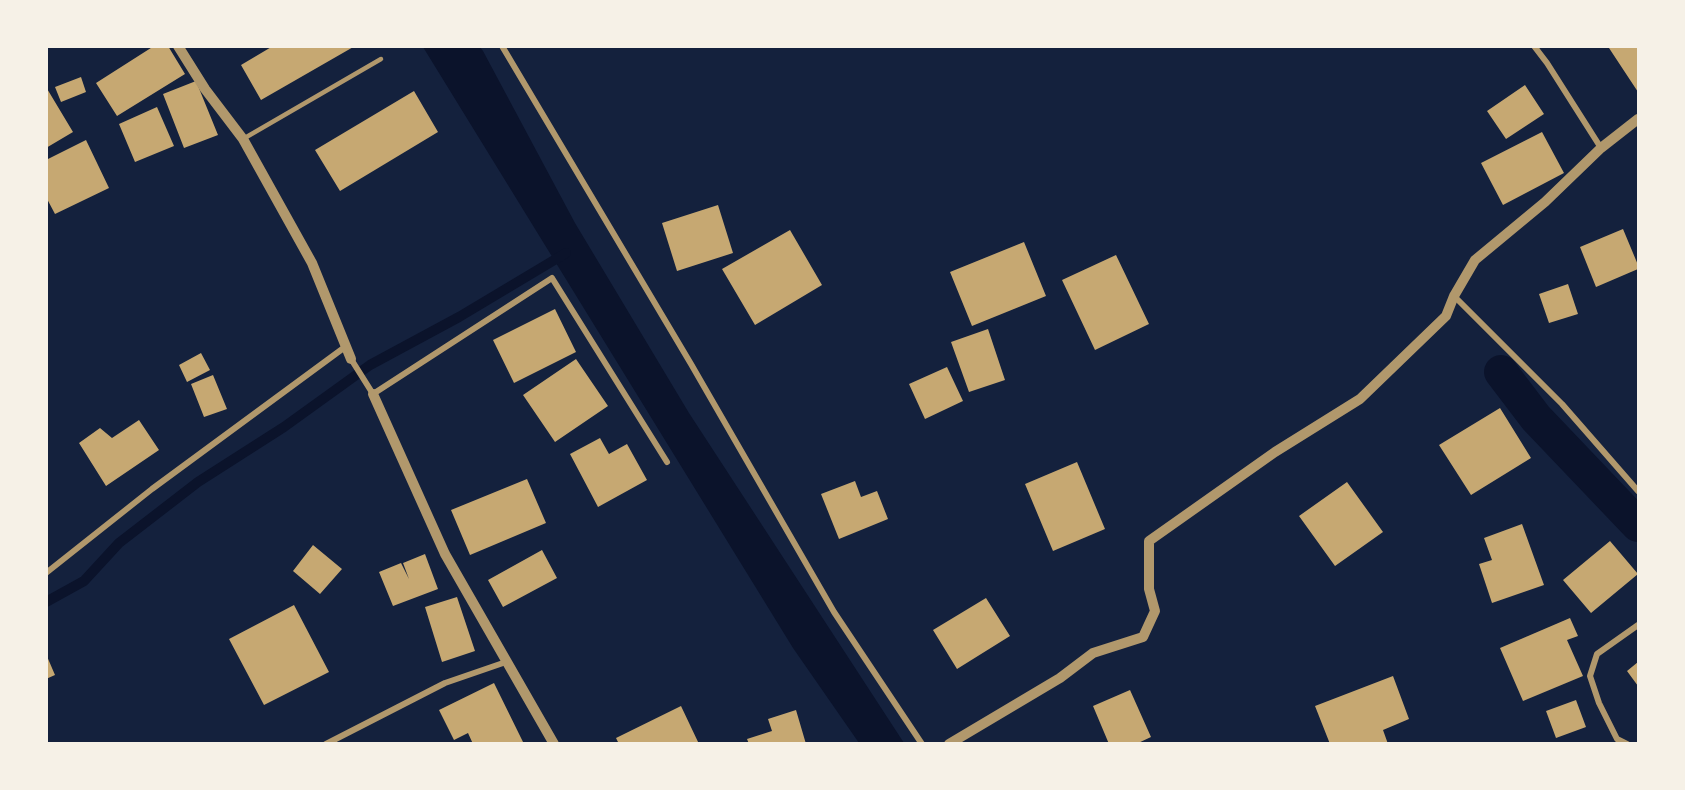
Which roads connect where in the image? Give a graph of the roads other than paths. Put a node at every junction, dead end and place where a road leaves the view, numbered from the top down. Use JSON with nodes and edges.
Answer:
{"nodes":[{"id":1,"x":178,"y":46,"type":"edge"},
{"id":2,"x":502,"y":46,"type":"edge"},
{"id":3,"x":1534,"y":46,"type":"edge"},
{"id":4,"x":381,"y":59,"type":"dead end"},
{"id":5,"x":1638,"y":119,"type":"edge"},
{"id":6,"x":243,"y":139,"type":"junction"},
{"id":7,"x":1601,"y":148,"type":"junction"},
{"id":8,"x":1454,"y":296,"type":"junction"},
{"id":9,"x":345,"y":347,"type":"junction"},
{"id":10,"x":351,"y":359,"type":"joint"},
{"id":11,"x":373,"y":394,"type":"junction"},
{"id":12,"x":667,"y":462,"type":"dead end"},
{"id":13,"x":1638,"y":491,"type":"edge"},
{"id":14,"x":46,"y":573,"type":"edge"},
{"id":15,"x":1638,"y":625,"type":"edge"},
{"id":16,"x":506,"y":662,"type":"junction"},
{"id":17,"x":1617,"y":739,"type":"junction"},
{"id":18,"x":326,"y":744,"type":"edge"},
{"id":19,"x":554,"y":744,"type":"edge"},
{"id":20,"x":922,"y":744,"type":"edge"},
{"id":21,"x":949,"y":744,"type":"edge"},
{"id":22,"x":1611,"y":744,"type":"edge"},
{"id":23,"x":1627,"y":744,"type":"edge"}],
"edges":[{"from":1,"to":6,"type":"street"},
{"from":2,"to":20,"type":"street"},
{"from":3,"to":7,"type":"street"},
{"from":4,"to":6,"type":"lane"},
{"from":5,"to":7,"type":"street"},
{"from":6,"to":9,"type":"street"},
{"from":7,"to":8,"type":"street"},
{"from":8,"to":13,"type":"street"},
{"from":8,"to":21,"type":"street"},
{"from":9,"to":10,"type":"street"},
{"from":9,"to":14,"type":"street"},
{"from":10,"to":11,"type":"street"},
{"from":11,"to":12,"type":"street"},
{"from":11,"to":16,"type":"street"},
{"from":15,"to":17,"type":"street"},
{"from":16,"to":18,"type":"street"},
{"from":16,"to":19,"type":"street"},
{"from":17,"to":22,"type":"street"},
{"from":17,"to":23,"type":"street"}]}
